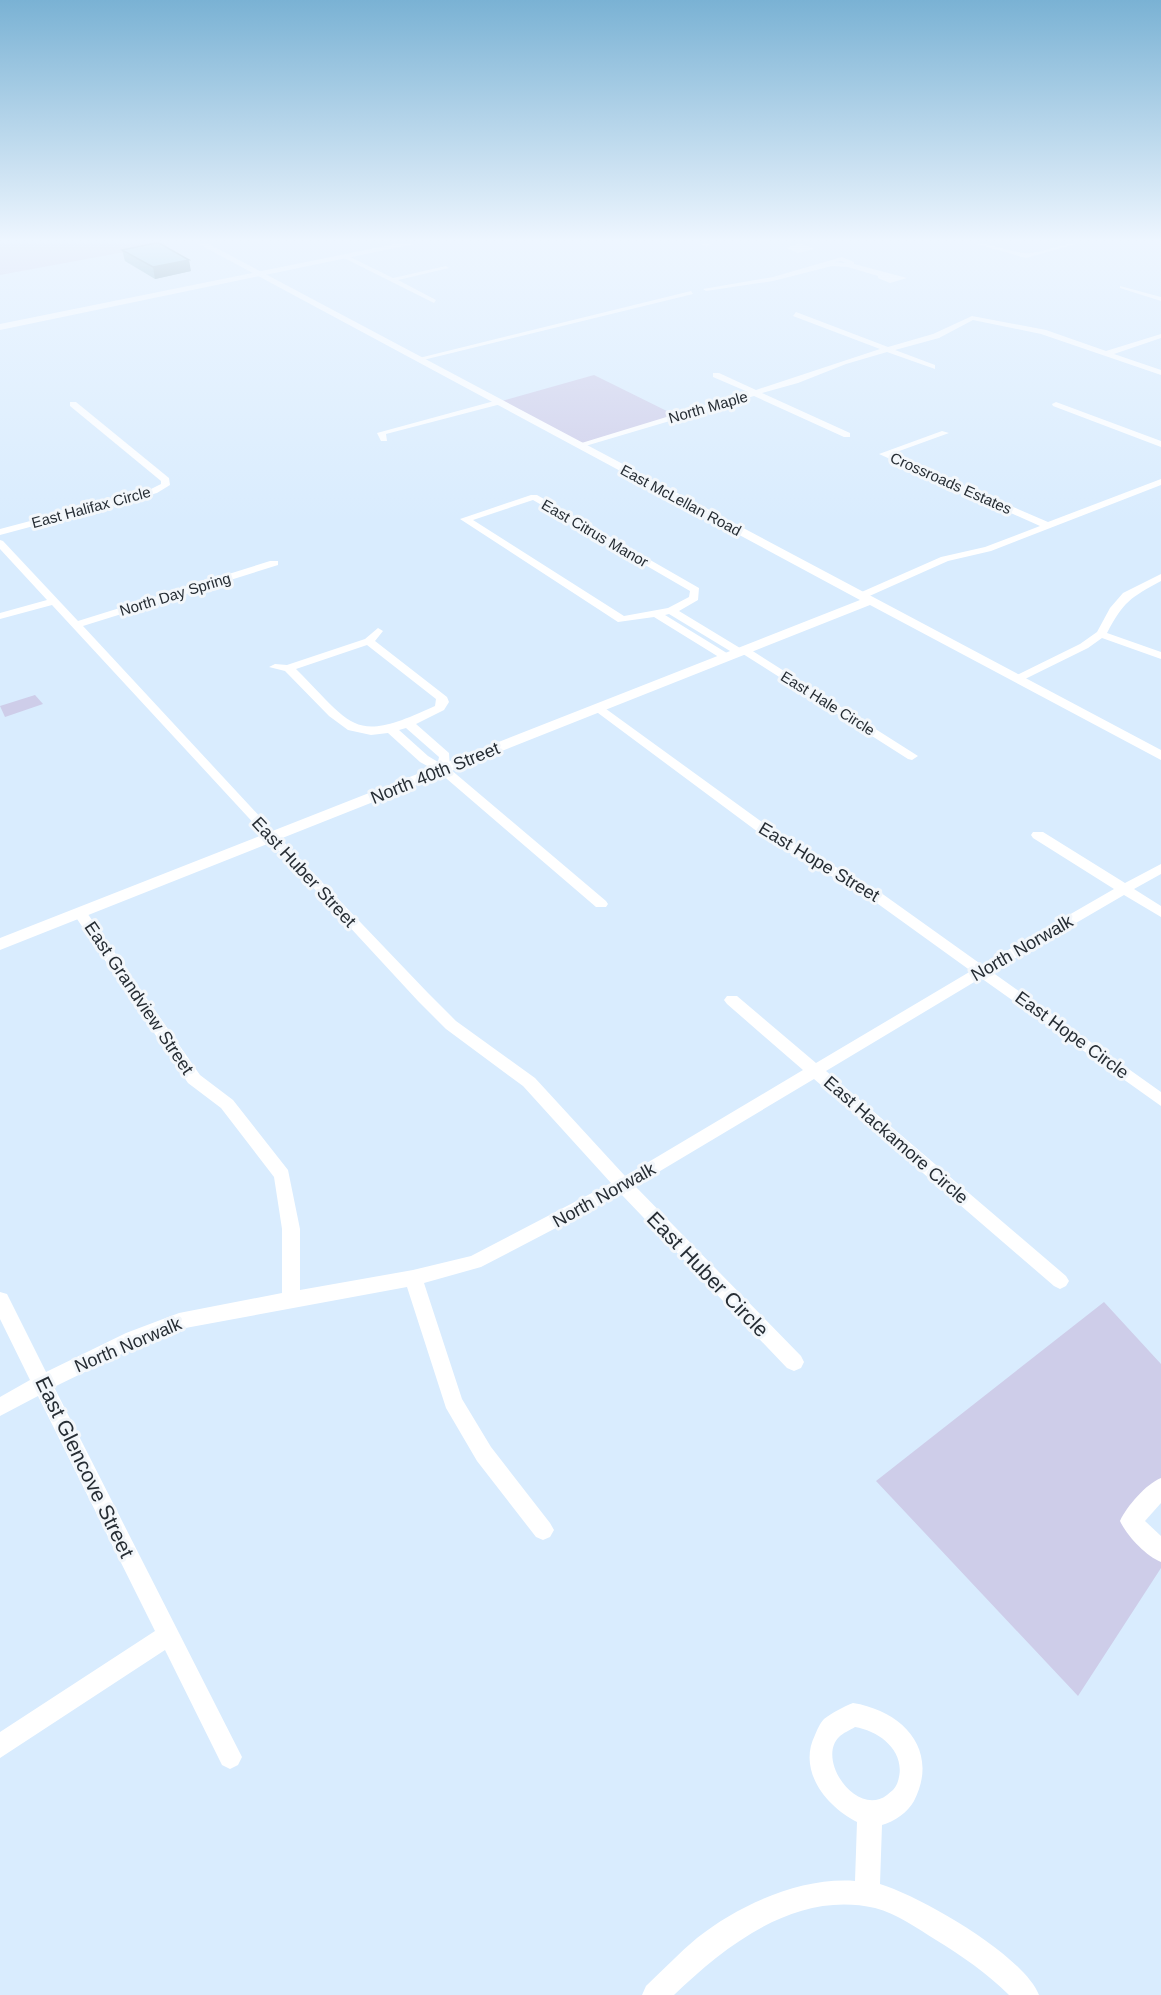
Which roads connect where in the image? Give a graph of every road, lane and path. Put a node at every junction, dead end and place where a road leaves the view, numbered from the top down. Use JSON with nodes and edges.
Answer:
{"nodes":[{"id":1,"x":375,"y":336,"type":"edge"},
{"id":2,"x":525,"y":336,"type":"edge"},
{"id":3,"x":852,"y":336,"type":"edge"},
{"id":4,"x":936,"y":336,"type":"edge"},
{"id":5,"x":1055,"y":336,"type":"edge"},
{"id":6,"x":1161,"y":336,"type":"edge"},
{"id":7,"x":888,"y":350,"type":"junction"},
{"id":8,"x":1106,"y":354,"type":"junction"},
{"id":9,"x":422,"y":361,"type":"junction"},
{"id":10,"x":932,"y":367,"type":"dead end"},
{"id":11,"x":1161,"y":373,"type":"edge"},
{"id":12,"x":716,"y":375,"type":"dead end"},
{"id":13,"x":754,"y":393,"type":"junction"},
{"id":14,"x":498,"y":402,"type":"junction"},
{"id":15,"x":1056,"y":404,"type":"dead end"},
{"id":16,"x":73,"y":405,"type":"dead end"},
{"id":17,"x":945,"y":433,"type":"dead end"},
{"id":18,"x":847,"y":435,"type":"dead end"},
{"id":19,"x":384,"y":439,"type":"dead end"},
{"id":20,"x":1161,"y":444,"type":"edge"},
{"id":21,"x":579,"y":445,"type":"junction"},
{"id":22,"x":1161,"y":482,"type":"edge"},
{"id":23,"x":1046,"y":525,"type":"junction"},
{"id":24,"x":0,"y":532,"type":"edge"},
{"id":25,"x":0,"y":543,"type":"edge"},
{"id":26,"x":274,"y":562,"type":"dead end"},
{"id":27,"x":1161,"y":577,"type":"edge"},
{"id":28,"x":865,"y":598,"type":"junction"},
{"id":29,"x":55,"y":601,"type":"junction"},
{"id":30,"x":671,"y":610,"type":"junction"},
{"id":31,"x":656,"y":614,"type":"junction"},
{"id":32,"x":0,"y":616,"type":"edge"},
{"id":33,"x":76,"y":625,"type":"junction"},
{"id":34,"x":378,"y":631,"type":"dead end"},
{"id":35,"x":1101,"y":634,"type":"junction"},
{"id":36,"x":369,"y":641,"type":"junction"},
{"id":37,"x":737,"y":653,"type":"junction"},
{"id":38,"x":1161,"y":656,"type":"edge"},
{"id":39,"x":275,"y":667,"type":"dead end"},
{"id":40,"x":288,"y":668,"type":"junction"},
{"id":41,"x":1017,"y":679,"type":"junction"},
{"id":42,"x":598,"y":708,"type":"junction"},
{"id":43,"x":407,"y":722,"type":"junction"},
{"id":44,"x":389,"y":728,"type":"junction"},
{"id":45,"x":422,"y":736,"type":"junction"},
{"id":46,"x":405,"y":742,"type":"junction"},
{"id":47,"x":912,"y":756,"type":"dead end"},
{"id":48,"x":1161,"y":756,"type":"edge"},
{"id":49,"x":444,"y":770,"type":"junction"},
{"id":50,"x":1038,"y":835,"type":"dead end"},
{"id":51,"x":270,"y":837,"type":"junction"},
{"id":52,"x":1161,"y":868,"type":"edge"},
{"id":53,"x":1125,"y":889,"type":"junction"},
{"id":54,"x":601,"y":904,"type":"dead end"},
{"id":55,"x":80,"y":912,"type":"junction"},
{"id":56,"x":1161,"y":912,"type":"edge"},
{"id":57,"x":0,"y":944,"type":"edge"},
{"id":58,"x":982,"y":971,"type":"junction"},
{"id":59,"x":732,"y":1000,"type":"dead end"},
{"id":60,"x":816,"y":1071,"type":"junction"},
{"id":61,"x":1161,"y":1100,"type":"edge"},
{"id":62,"x":623,"y":1185,"type":"junction"},
{"id":63,"x":413,"y":1278,"type":"junction"},
{"id":64,"x":1060,"y":1281,"type":"dead end"},
{"id":65,"x":0,"y":1300,"type":"edge"},
{"id":66,"x":291,"y":1300,"type":"junction"},
{"id":67,"x":794,"y":1362,"type":"dead end"},
{"id":68,"x":43,"y":1383,"type":"junction"},
{"id":69,"x":0,"y":1407,"type":"edge"},
{"id":70,"x":1161,"y":1488,"type":"edge"},
{"id":71,"x":543,"y":1530,"type":"dead end"},
{"id":72,"x":1161,"y":1551,"type":"edge"},
{"id":73,"x":168,"y":1635,"type":"junction"},
{"id":74,"x":0,"y":1746,"type":"edge"},
{"id":75,"x":230,"y":1757,"type":"dead end"},
{"id":76,"x":870,"y":1814,"type":"dead end"},
{"id":77,"x":867,"y":1894,"type":"junction"},
{"id":78,"x":655,"y":1995,"type":"edge"},
{"id":79,"x":1026,"y":1995,"type":"edge"}],
"edges":[{"from":1,"to":9,"type":"street","name":"East McLellan Road"},
{"from":2,"to":9,"type":"street"},
{"from":3,"to":7,"type":"street"},
{"from":4,"to":7,"type":"street","name":"North Maple"},
{"from":5,"to":8,"type":"street"},
{"from":6,"to":8,"type":"street"},
{"from":7,"to":10,"type":"street"},
{"from":7,"to":13,"type":"street","name":"North Maple"},
{"from":8,"to":11,"type":"street"},
{"from":9,"to":14,"type":"street","name":"East McLellan Road"},
{"from":12,"to":13,"type":"street"},
{"from":13,"to":18,"type":"street"},
{"from":13,"to":21,"type":"street","name":"North Maple"},
{"from":14,"to":19,"type":"street"},
{"from":14,"to":21,"type":"street","name":"East McLellan Road"},
{"from":15,"to":20,"type":"street"},
{"from":16,"to":24,"type":"street","name":"East Halifax Circle"},
{"from":17,"to":23,"type":"street","name":"Crossroads Estates"},
{"from":21,"to":28,"type":"street","name":"East McLellan Road"},
{"from":22,"to":23,"type":"street","name":"Crossroads Estates"},
{"from":23,"to":28,"type":"street","name":"Crossroads Estates"},
{"from":25,"to":29,"type":"street","name":"East Huber Street"},
{"from":26,"to":33,"type":"street","name":"North Day Spring"},
{"from":27,"to":35,"type":"street"},
{"from":28,"to":37,"type":"street","name":"North 40th Street"},
{"from":28,"to":41,"type":"street","name":"East McLellan Road"},
{"from":29,"to":32,"type":"street"},
{"from":29,"to":33,"type":"street","name":"East Huber Street"},
{"from":30,"to":31,"type":"street","name":"East Citrus Manor"},
{"from":30,"to":31,"type":"street","name":"East Citrus Manor"},
{"from":30,"to":37,"type":"street"},
{"from":31,"to":37,"type":"street"},
{"from":33,"to":51,"type":"street","name":"East Huber Street"},
{"from":34,"to":36,"type":"street"},
{"from":35,"to":38,"type":"street"},
{"from":35,"to":41,"type":"street"},
{"from":36,"to":40,"type":"street"},
{"from":36,"to":43,"type":"street"},
{"from":37,"to":42,"type":"street","name":"North 40th Street"},
{"from":37,"to":47,"type":"street","name":"East Hale Circle"},
{"from":39,"to":40,"type":"street"},
{"from":40,"to":44,"type":"street"},
{"from":41,"to":48,"type":"street","name":"East McLellan Road"},
{"from":42,"to":49,"type":"street","name":"North 40th Street"},
{"from":42,"to":58,"type":"street","name":"East Hope Street"},
{"from":43,"to":44,"type":"street"},
{"from":43,"to":45,"type":"street"},
{"from":44,"to":46,"type":"street"},
{"from":45,"to":46,"type":"street"},
{"from":45,"to":49,"type":"street"},
{"from":46,"to":49,"type":"street"},
{"from":49,"to":51,"type":"street","name":"North 40th Street"},
{"from":49,"to":54,"type":"street"},
{"from":50,"to":53,"type":"street"},
{"from":51,"to":55,"type":"street","name":"North 40th Street"},
{"from":51,"to":62,"type":"street","name":"East Huber Street"},
{"from":52,"to":53,"type":"street","name":"North Norwalk"},
{"from":53,"to":56,"type":"street"},
{"from":53,"to":58,"type":"street","name":"North Norwalk"},
{"from":55,"to":57,"type":"street","name":"North 40th Street"},
{"from":55,"to":66,"type":"street","name":"East Grandview Street"},
{"from":58,"to":60,"type":"street","name":"North Norwalk"},
{"from":58,"to":61,"type":"street","name":"East Hope Circle"},
{"from":59,"to":60,"type":"street","name":"East Hackamore Circle"},
{"from":60,"to":62,"type":"street","name":"North Norwalk"},
{"from":60,"to":64,"type":"street","name":"East Hackamore Circle"},
{"from":62,"to":63,"type":"street","name":"North Norwalk"},
{"from":62,"to":67,"type":"street","name":"East Huber Circle"},
{"from":63,"to":66,"type":"street","name":"North Norwalk"},
{"from":63,"to":71,"type":"street"},
{"from":65,"to":68,"type":"street","name":"East Glencove Street"},
{"from":66,"to":68,"type":"street","name":"North Norwalk"},
{"from":68,"to":69,"type":"street","name":"North Norwalk"},
{"from":68,"to":73,"type":"street","name":"East Glencove Street"},
{"from":70,"to":72,"type":"street"},
{"from":73,"to":74,"type":"street"},
{"from":73,"to":75,"type":"street","name":"East Glencove Street"},
{"from":76,"to":77,"type":"street"},
{"from":77,"to":78,"type":"street"},
{"from":77,"to":79,"type":"street"}]}
